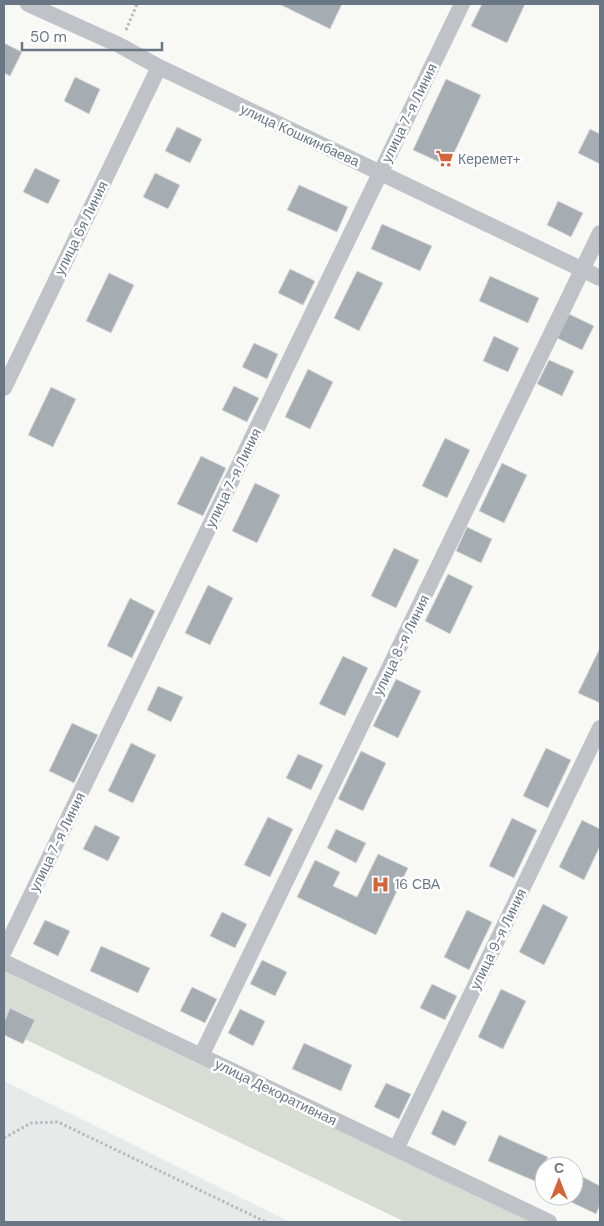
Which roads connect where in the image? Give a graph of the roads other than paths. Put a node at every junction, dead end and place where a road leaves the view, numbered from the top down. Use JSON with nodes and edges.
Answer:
{"nodes":[{"id":1,"x":28,"y":4,"type":"edge"},
{"id":2,"x":462,"y":4,"type":"edge"},
{"id":3,"x":159,"y":67,"type":"junction"},
{"id":4,"x":380,"y":173,"type":"junction"},
{"id":5,"x":600,"y":233,"type":"edge"},
{"id":6,"x":583,"y":270,"type":"junction"},
{"id":7,"x":600,"y":278,"type":"edge"},
{"id":8,"x":4,"y":388,"type":"edge"},
{"id":9,"x":600,"y":728,"type":"edge"},
{"id":10,"x":4,"y":951,"type":"edge"},
{"id":11,"x":4,"y":962,"type":"edge"},
{"id":12,"x":201,"y":1056,"type":"junction"},
{"id":13,"x":396,"y":1149,"type":"junction"},
{"id":14,"x":549,"y":1222,"type":"edge"}],
"edges":[{"from":1,"to":3,"type":"street","name":"улица Кошкинбаева"},
{"from":2,"to":4,"type":"street","name":"улица 7-я Линия"},
{"from":3,"to":4,"type":"street","name":"улица Кошкинбаева"},
{"from":3,"to":8,"type":"street","name":"улица 6я Линия"},
{"from":4,"to":6,"type":"street","name":"улица Кошкинбаева"},
{"from":4,"to":10,"type":"street","name":"улица 7-я Линия"},
{"from":5,"to":6,"type":"street","name":"улица 8-я Линия"},
{"from":6,"to":7,"type":"street","name":"улица Кошкинбаева"},
{"from":6,"to":12,"type":"street","name":"улица 8-я Линия"},
{"from":9,"to":13,"type":"street","name":"улица 9-я Линия"},
{"from":11,"to":12,"type":"street","name":"улица Декоративная"},
{"from":12,"to":13,"type":"street","name":"улица Декоративная"},
{"from":13,"to":14,"type":"street","name":"улица Декоративная"}]}
